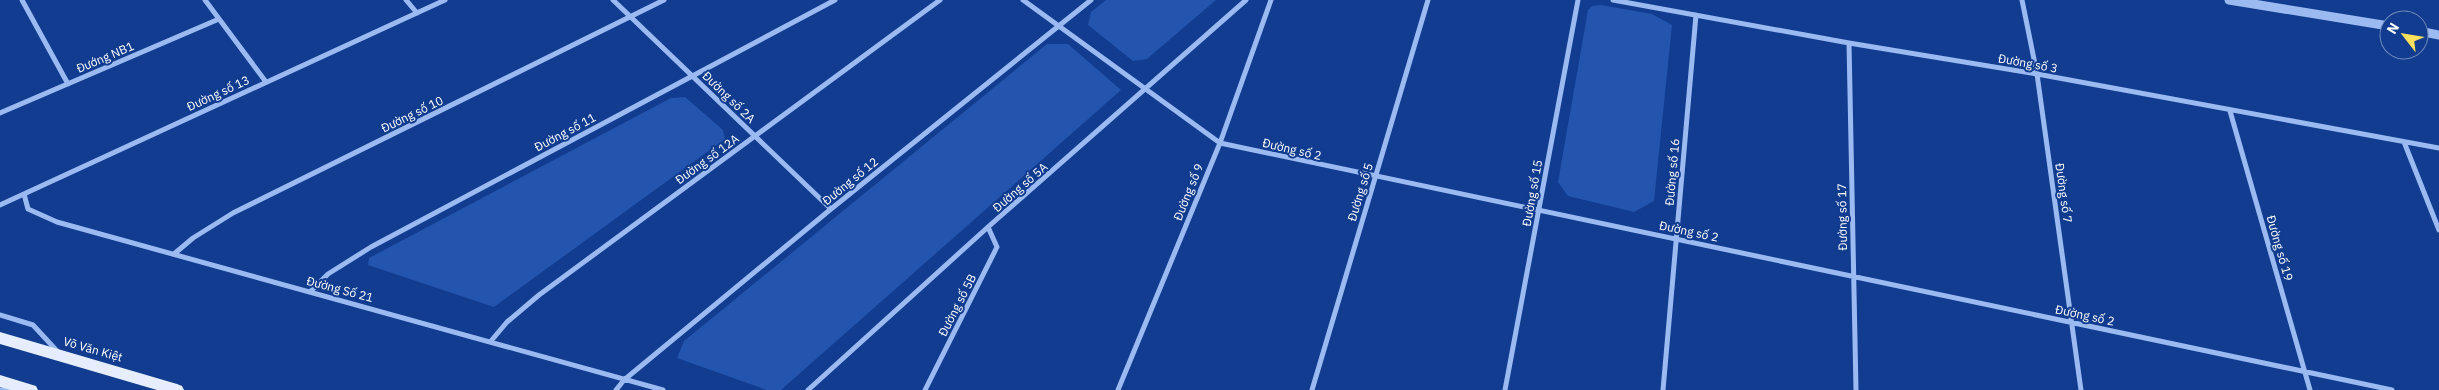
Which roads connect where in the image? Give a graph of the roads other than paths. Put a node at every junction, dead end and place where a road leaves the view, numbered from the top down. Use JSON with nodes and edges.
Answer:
{"nodes":[{"id":1,"x":22,"y":0,"type":"edge"},
{"id":2,"x":205,"y":0,"type":"edge"},
{"id":3,"x":406,"y":0,"type":"edge"},
{"id":4,"x":444,"y":0,"type":"edge"},
{"id":5,"x":613,"y":0,"type":"edge"},
{"id":6,"x":664,"y":0,"type":"edge"},
{"id":7,"x":835,"y":0,"type":"edge"},
{"id":8,"x":940,"y":0,"type":"edge"},
{"id":9,"x":1023,"y":0,"type":"edge"},
{"id":10,"x":1091,"y":0,"type":"edge"},
{"id":11,"x":1246,"y":0,"type":"edge"},
{"id":12,"x":1271,"y":0,"type":"edge"},
{"id":13,"x":1428,"y":0,"type":"edge"},
{"id":14,"x":1578,"y":0,"type":"edge"},
{"id":15,"x":1613,"y":0,"type":"edge"},
{"id":16,"x":2022,"y":0,"type":"edge"},
{"id":17,"x":2229,"y":0,"type":"edge"},
{"id":18,"x":417,"y":13,"type":"junction"},
{"id":19,"x":1696,"y":15,"type":"junction"},
{"id":20,"x":630,"y":17,"type":"junction"},
{"id":21,"x":219,"y":19,"type":"junction"},
{"id":22,"x":2379,"y":24,"type":"edge"},
{"id":23,"x":1058,"y":26,"type":"junction"},
{"id":24,"x":1849,"y":43,"type":"junction"},
{"id":25,"x":2037,"y":74,"type":"junction"},
{"id":26,"x":691,"y":76,"type":"junction"},
{"id":27,"x":266,"y":82,"type":"junction"},
{"id":28,"x":68,"y":84,"type":"junction"},
{"id":29,"x":1145,"y":91,"type":"junction"},
{"id":30,"x":2230,"y":111,"type":"junction"},
{"id":31,"x":0,"y":113,"type":"edge"},
{"id":32,"x":755,"y":136,"type":"junction"},
{"id":33,"x":2404,"y":142,"type":"junction"},
{"id":34,"x":1220,"y":143,"type":"junction"},
{"id":35,"x":2439,"y":148,"type":"edge"},
{"id":36,"x":1375,"y":177,"type":"junction"},
{"id":37,"x":24,"y":194,"type":"junction"},
{"id":38,"x":0,"y":205,"type":"edge"},
{"id":39,"x":831,"y":209,"type":"junction"},
{"id":40,"x":1539,"y":211,"type":"junction"},
{"id":41,"x":988,"y":227,"type":"junction"},
{"id":42,"x":2439,"y":230,"type":"edge"},
{"id":43,"x":1676,"y":238,"type":"junction"},
{"id":44,"x":174,"y":254,"type":"junction"},
{"id":45,"x":1853,"y":277,"type":"junction"},
{"id":46,"x":310,"y":292,"type":"junction"},
{"id":47,"x":0,"y":315,"type":"edge"},
{"id":48,"x":2071,"y":323,"type":"junction"},
{"id":49,"x":0,"y":338,"type":"edge"},
{"id":50,"x":491,"y":341,"type":"junction"},
{"id":51,"x":61,"y":355,"type":"junction"},
{"id":52,"x":2304,"y":370,"type":"junction"},
{"id":53,"x":624,"y":380,"type":"junction"},
{"id":54,"x":0,"y":381,"type":"edge"},
{"id":55,"x":28,"y":389,"type":"edge"},
{"id":56,"x":0,"y":390,"type":"edge"},
{"id":57,"x":178,"y":390,"type":"edge"},
{"id":58,"x":616,"y":390,"type":"edge"},
{"id":59,"x":663,"y":390,"type":"edge"},
{"id":60,"x":808,"y":390,"type":"edge"},
{"id":61,"x":925,"y":390,"type":"edge"},
{"id":62,"x":1118,"y":390,"type":"edge"},
{"id":63,"x":1312,"y":390,"type":"edge"},
{"id":64,"x":1505,"y":390,"type":"edge"},
{"id":65,"x":1663,"y":390,"type":"edge"},
{"id":66,"x":1856,"y":390,"type":"edge"},
{"id":67,"x":2081,"y":390,"type":"edge"},
{"id":68,"x":2310,"y":390,"type":"edge"},
{"id":69,"x":2392,"y":390,"type":"edge"}],
"edges":[{"from":1,"to":28,"type":"street"},
{"from":2,"to":21,"type":"street"},
{"from":3,"to":18,"type":"street"},
{"from":4,"to":18,"type":"street","name":"Đường số 13"},
{"from":5,"to":20,"type":"street","name":"Đường số 2A"},
{"from":6,"to":20,"type":"street","name":"Đường số 10"},
{"from":7,"to":26,"type":"street","name":"Đường số 11"},
{"from":8,"to":32,"type":"street","name":"Đường số 12A"},
{"from":9,"to":23,"type":"street","name":"Đường số 2"},
{"from":10,"to":23,"type":"street","name":"Đường số 12"},
{"from":11,"to":29,"type":"street","name":"Đường số 5A"},
{"from":12,"to":34,"type":"street","name":"Đường số 9"},
{"from":13,"to":36,"type":"street","name":"Đường số 5"},
{"from":14,"to":40,"type":"street","name":"Đường số 15"},
{"from":15,"to":19,"type":"street","name":"Đường số 3"},
{"from":16,"to":25,"type":"street","name":"Đường số 7"},
{"from":17,"to":22,"type":"street"},
{"from":18,"to":27,"type":"street","name":"Đường số 13"},
{"from":19,"to":24,"type":"street","name":"Đường số 3"},
{"from":19,"to":43,"type":"street","name":"Đường số 16"},
{"from":20,"to":26,"type":"street","name":"Đường số 2A"},
{"from":20,"to":44,"type":"street","name":"Đường số 10"},
{"from":21,"to":27,"type":"street"},
{"from":21,"to":28,"type":"street","name":"Đướng NB1"},
{"from":23,"to":29,"type":"street","name":"Đường số 2"},
{"from":23,"to":39,"type":"street","name":"Đường số 12"},
{"from":24,"to":25,"type":"street","name":"Đường số 3"},
{"from":24,"to":45,"type":"street","name":"Đường số 17"},
{"from":25,"to":30,"type":"street","name":"Đường số 3"},
{"from":25,"to":48,"type":"street","name":"Đường số 7"},
{"from":26,"to":32,"type":"street","name":"Đường số 2A"},
{"from":26,"to":46,"type":"street","name":"Đường số 11"},
{"from":27,"to":37,"type":"street","name":"Đường số 13"},
{"from":28,"to":31,"type":"street","name":"Đướng NB1"},
{"from":29,"to":34,"type":"street","name":"Đường số 2"},
{"from":29,"to":41,"type":"street","name":"Đường số 5A"},
{"from":30,"to":33,"type":"street","name":"Đường số 3"},
{"from":30,"to":52,"type":"street","name":"Đường số 19"},
{"from":32,"to":39,"type":"street","name":"Đường số 2A"},
{"from":32,"to":50,"type":"street","name":"Đường số 12A"},
{"from":33,"to":35,"type":"street","name":"Đường số 3"},
{"from":33,"to":42,"type":"street"},
{"from":34,"to":36,"type":"street","name":"Đường số 2"},
{"from":34,"to":62,"type":"street","name":"Đường số 9"},
{"from":36,"to":40,"type":"street","name":"Đường số 2"},
{"from":36,"to":63,"type":"street","name":"Đường số 5"},
{"from":37,"to":38,"type":"street","name":"Đường số 13"},
{"from":37,"to":44,"type":"street","name":"Đường Số 21"},
{"from":39,"to":53,"type":"street","name":"Đường số 12"},
{"from":40,"to":43,"type":"street","name":"Đường số 2"},
{"from":40,"to":64,"type":"street","name":"Đường số 15"},
{"from":41,"to":60,"type":"street","name":"Đường số 5A"},
{"from":41,"to":61,"type":"street","name":"Đường số 5B"},
{"from":43,"to":45,"type":"street","name":"Đường số 2"},
{"from":43,"to":65,"type":"street","name":"Đường số 16"},
{"from":44,"to":46,"type":"street","name":"Đường Số 21"},
{"from":45,"to":48,"type":"street","name":"Đường số 2"},
{"from":45,"to":66,"type":"street","name":"Đường số 17"},
{"from":46,"to":50,"type":"street","name":"Đường Số 21"},
{"from":47,"to":51,"type":"street"},
{"from":48,"to":52,"type":"street","name":"Đường số 2"},
{"from":48,"to":67,"type":"street","name":"Đường số 7"},
{"from":49,"to":51,"type":"main road","name":"Võ Văn Kiệt"},
{"from":50,"to":53,"type":"street","name":"Đường Số 21"},
{"from":51,"to":57,"type":"main road","name":"Võ Văn Kiệt"},
{"from":52,"to":68,"type":"street","name":"Đường số 19"},
{"from":52,"to":69,"type":"street","name":"Đường số 2"},
{"from":53,"to":58,"type":"street","name":"Đường số 12"},
{"from":53,"to":59,"type":"street","name":"Đường Số 21"},
{"from":54,"to":55,"type":"main road"},
{"from":55,"to":56,"type":"street"}]}
